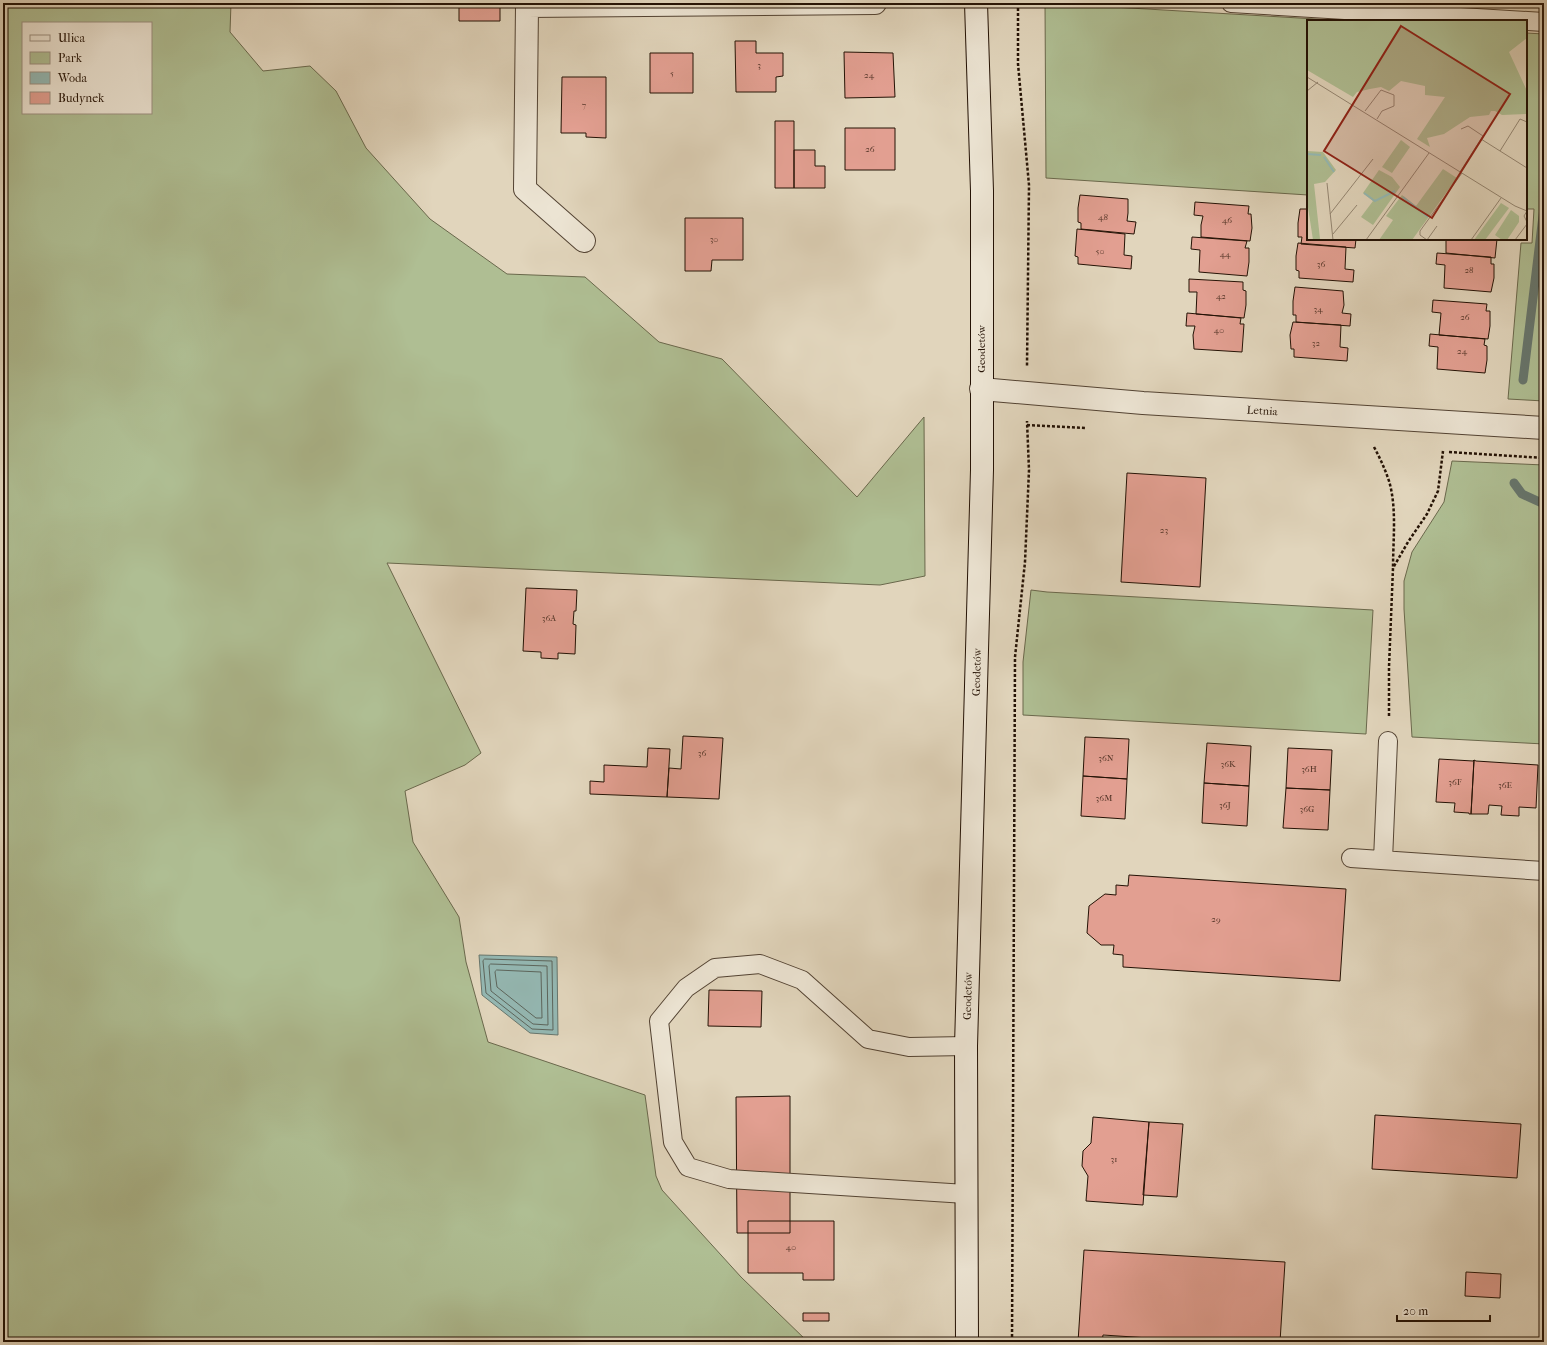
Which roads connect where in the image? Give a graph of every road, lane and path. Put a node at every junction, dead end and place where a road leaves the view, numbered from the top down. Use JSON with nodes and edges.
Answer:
{"nodes":[{"id":1,"x":875,"y":3,"type":"edge"},
{"id":2,"x":976,"y":3,"type":"edge"},
{"id":3,"x":1018,"y":3,"type":"edge"},
{"id":4,"x":1231,"y":3,"type":"edge"},
{"id":5,"x":564,"y":4,"type":"edge"},
{"id":6,"x":1511,"y":20,"type":"edge"},
{"id":7,"x":1527,"y":21,"type":"edge"},
{"id":8,"x":1544,"y":22,"type":"edge"},
{"id":9,"x":584,"y":241,"type":"dead end"},
{"id":10,"x":981,"y":389,"type":"junction"},
{"id":11,"x":1026,"y":392,"type":"junction"},
{"id":12,"x":1544,"y":428,"type":"edge"},
{"id":13,"x":1374,"y":447,"type":"dead end"},
{"id":14,"x":1443,"y":451,"type":"dead end"},
{"id":15,"x":1394,"y":568,"type":"junction"},
{"id":16,"x":1388,"y":741,"type":"joint"},
{"id":17,"x":1351,"y":858,"type":"dead end"},
{"id":18,"x":1383,"y":860,"type":"junction"},
{"id":19,"x":1544,"y":871,"type":"edge"},
{"id":20,"x":966,"y":1046,"type":"junction"},
{"id":21,"x":966,"y":1194,"type":"junction"},
{"id":22,"x":967,"y":1342,"type":"edge"},
{"id":23,"x":1012,"y":1342,"type":"edge"}],
"edges":[{"from":1,"to":5,"type":"main road"},
{"from":2,"to":10,"type":"main road","name":"Geodetów"},
{"from":3,"to":11,"type":"path"},
{"from":4,"to":6,"type":"lane"},
{"from":5,"to":9,"type":"main road"},
{"from":7,"to":8,"type":"lane"},
{"from":10,"to":11,"type":"main road","name":"Letnia"},
{"from":10,"to":20,"type":"main road","name":"Geodetów"},
{"from":11,"to":12,"type":"main road","name":"Letnia"},
{"from":11,"to":23,"type":"path"},
{"from":13,"to":15,"type":"path"},
{"from":14,"to":15,"type":"path"},
{"from":15,"to":16,"type":"path"},
{"from":16,"to":18,"type":"lane"},
{"from":17,"to":18,"type":"lane"},
{"from":18,"to":19,"type":"lane"},
{"from":20,"to":21,"type":"main road","name":"Geodetów"},
{"from":20,"to":21,"type":"lane"},
{"from":21,"to":22,"type":"main road","name":"Geodetów"}]}
